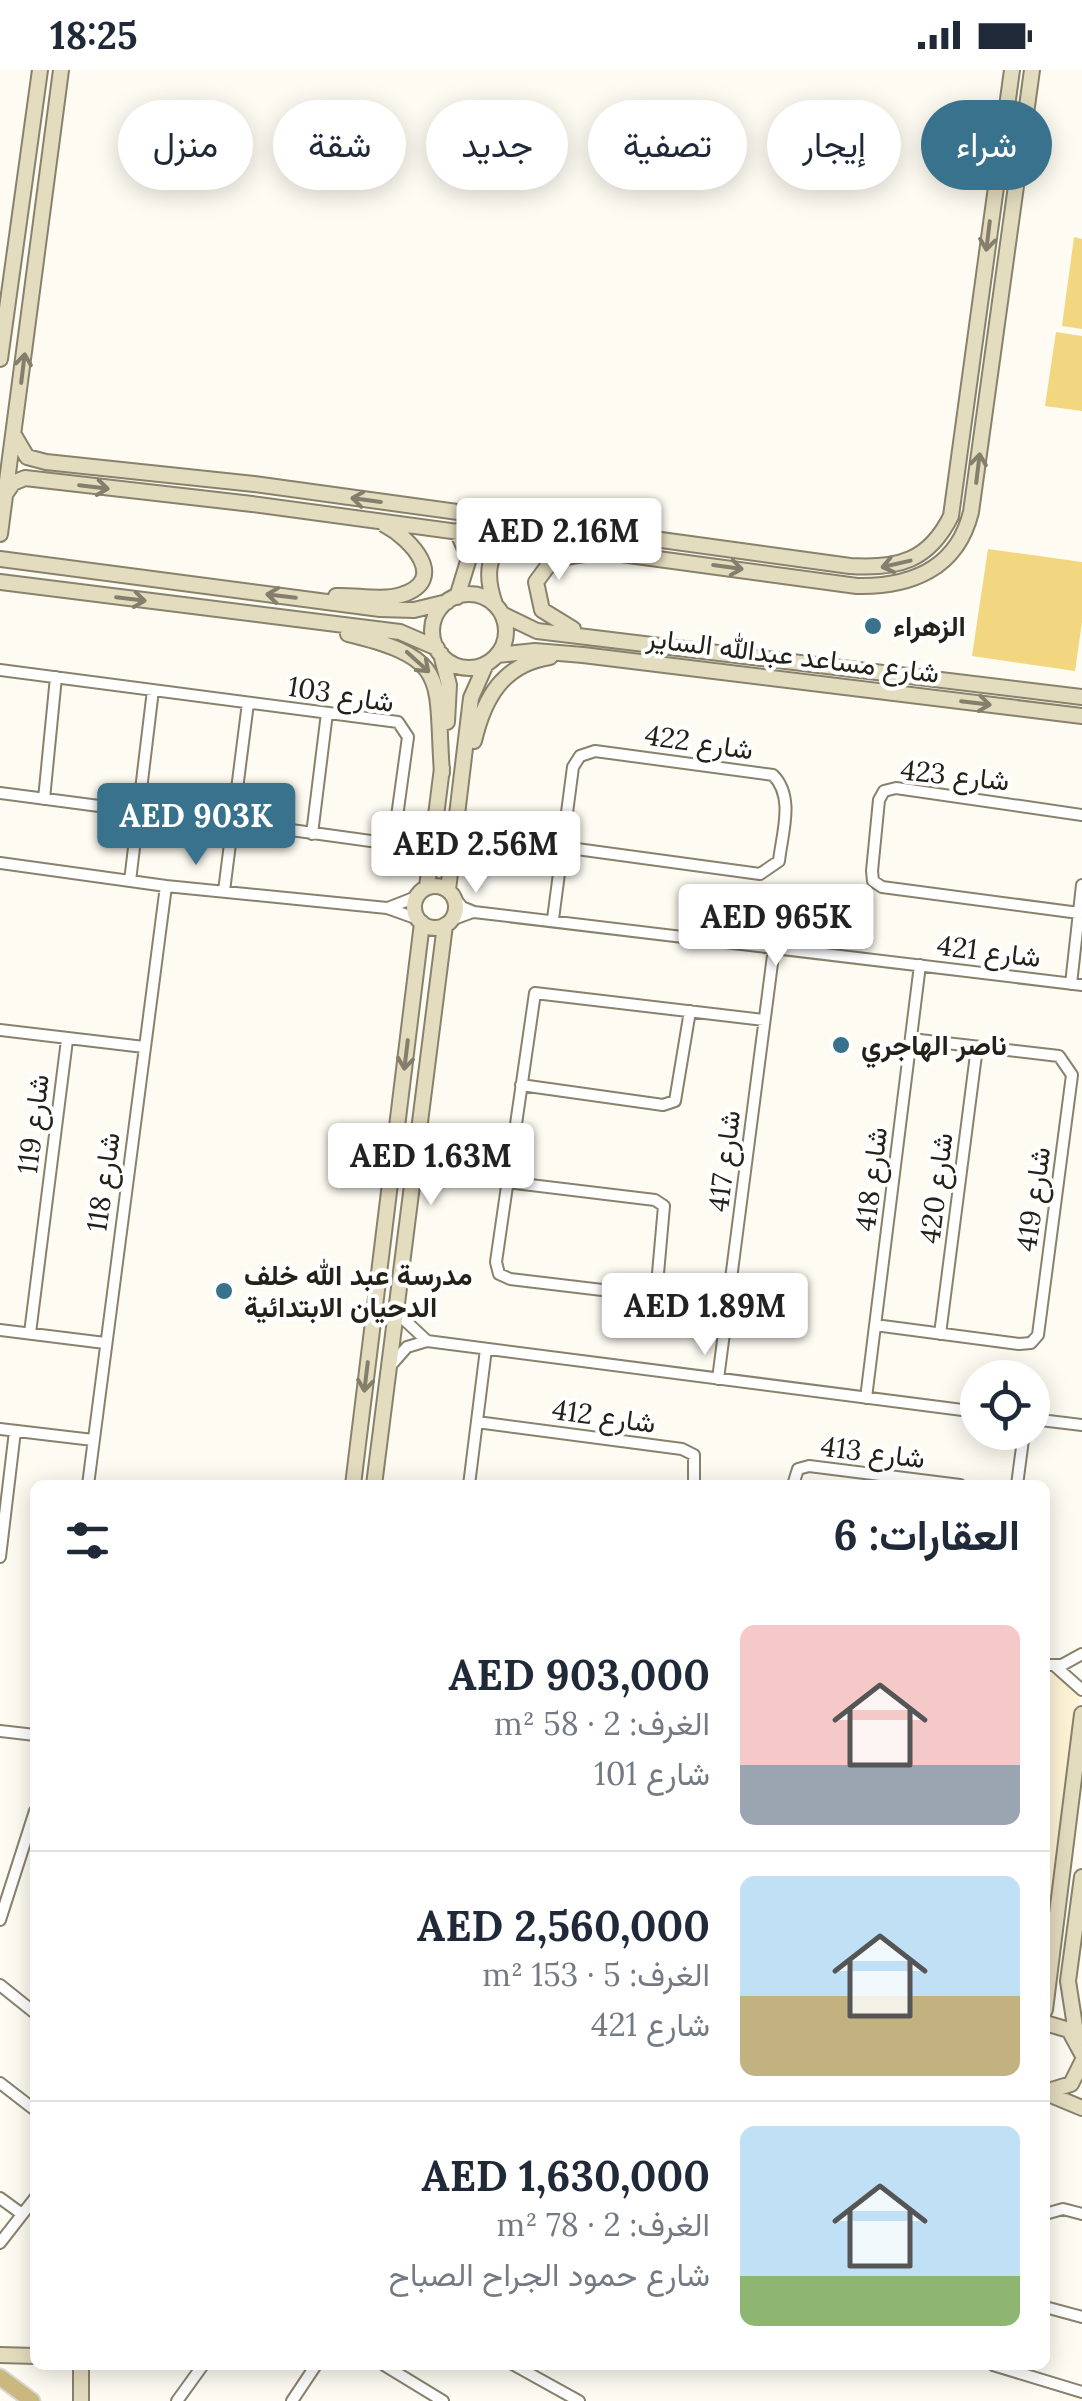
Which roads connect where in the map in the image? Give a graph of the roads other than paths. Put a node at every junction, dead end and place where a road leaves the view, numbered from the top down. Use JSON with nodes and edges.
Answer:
{"nodes":[{"id":1,"x":40,"y":70,"type":"edge"},
{"id":2,"x":61,"y":70,"type":"edge"},
{"id":3,"x":1012,"y":70,"type":"edge"},
{"id":4,"x":1032,"y":70,"type":"edge"},
{"id":5,"x":28,"y":153,"type":"junction"},
{"id":6,"x":50,"y":154,"type":"junction"},
{"id":7,"x":0,"y":359,"type":"edge"},
{"id":8,"x":970,"y":382,"type":"junction"},
{"id":9,"x":988,"y":385,"type":"junction"},
{"id":10,"x":14,"y":436,"type":"junction"},
{"id":11,"x":254,"y":484,"type":"junction"},
{"id":12,"x":4,"y":496,"type":"junction"},
{"id":13,"x":252,"y":504,"type":"junction"},
{"id":14,"x":952,"y":508,"type":"junction"},
{"id":15,"x":972,"y":512,"type":"junction"},
{"id":16,"x":0,"y":516,"type":"edge"},
{"id":17,"x":360,"y":518,"type":"junction"},
{"id":18,"x":457,"y":531,"type":"junction"},
{"id":19,"x":0,"y":536,"type":"edge"},
{"id":20,"x":509,"y":537,"type":"junction"},
{"id":21,"x":672,"y":542,"type":"junction"},
{"id":22,"x":610,"y":551,"type":"junction"},
{"id":23,"x":0,"y":559,"type":"edge"},
{"id":24,"x":670,"y":559,"type":"junction"},
{"id":25,"x":38,"y":564,"type":"junction"},
{"id":26,"x":0,"y":582,"type":"edge"},
{"id":27,"x":452,"y":600,"type":"junction"},
{"id":28,"x":318,"y":601,"type":"junction"},
{"id":29,"x":498,"y":610,"type":"junction"},
{"id":30,"x":294,"y":620,"type":"junction"},
{"id":31,"x":587,"y":636,"type":"junction"},
{"id":32,"x":439,"y":651,"type":"junction"},
{"id":33,"x":584,"y":655,"type":"junction"},
{"id":34,"x":492,"y":660,"type":"junction"},
{"id":35,"x":0,"y":670,"type":"edge"},
{"id":36,"x":56,"y":677,"type":"junction"},
{"id":37,"x":153,"y":690,"type":"junction"},
{"id":38,"x":1082,"y":696,"type":"edge"},
{"id":39,"x":248,"y":704,"type":"junction"},
{"id":40,"x":327,"y":713,"type":"junction"},
{"id":41,"x":1082,"y":716,"type":"edge"},
{"id":42,"x":443,"y":766,"type":"junction"},
{"id":43,"x":463,"y":768,"type":"junction"},
{"id":44,"x":0,"y":792,"type":"edge"},
{"id":45,"x":44,"y":799,"type":"junction"},
{"id":46,"x":137,"y":811,"type":"junction"},
{"id":47,"x":1082,"y":815,"type":"edge"},
{"id":48,"x":233,"y":822,"type":"junction"},
{"id":49,"x":312,"y":834,"type":"junction"},
{"id":50,"x":562,"y":847,"type":"junction"},
{"id":51,"x":0,"y":863,"type":"edge"},
{"id":52,"x":130,"y":881,"type":"junction"},
{"id":53,"x":1082,"y":884,"type":"edge"},
{"id":54,"x":166,"y":886,"type":"junction"},
{"id":55,"x":224,"y":891,"type":"junction"},
{"id":56,"x":421,"y":892,"type":"junction"},
{"id":57,"x":451,"y":893,"type":"junction"},
{"id":58,"x":387,"y":908,"type":"junction"},
{"id":59,"x":474,"y":912,"type":"junction"},
{"id":60,"x":1080,"y":912,"type":"edge"},
{"id":61,"x":554,"y":919,"type":"junction"},
{"id":62,"x":420,"y":921,"type":"junction"},
{"id":63,"x":448,"y":922,"type":"junction"},
{"id":64,"x":774,"y":948,"type":"junction"},
{"id":65,"x":920,"y":966,"type":"junction"},
{"id":66,"x":1076,"y":985,"type":"edge"},
{"id":67,"x":412,"y":1008,"type":"junction"},
{"id":68,"x":434,"y":1011,"type":"junction"},
{"id":69,"x":690,"y":1012,"type":"junction"},
{"id":70,"x":764,"y":1020,"type":"junction"},
{"id":71,"x":0,"y":1030,"type":"edge"},
{"id":72,"x":911,"y":1039,"type":"junction"},
{"id":73,"x":66,"y":1040,"type":"junction"},
{"id":74,"x":144,"y":1047,"type":"junction"},
{"id":75,"x":977,"y":1048,"type":"junction"},
{"id":76,"x":521,"y":1085,"type":"junction"},
{"id":77,"x":506,"y":1182,"type":"junction"},
{"id":78,"x":383,"y":1241,"type":"junction"},
{"id":79,"x":404,"y":1244,"type":"junction"},
{"id":80,"x":656,"y":1296,"type":"junction"},
{"id":81,"x":728,"y":1304,"type":"junction"},
{"id":82,"x":396,"y":1312,"type":"junction"},
{"id":83,"x":875,"y":1325,"type":"junction"},
{"id":84,"x":0,"y":1330,"type":"edge"},
{"id":85,"x":30,"y":1333,"type":"junction"},
{"id":86,"x":940,"y":1334,"type":"junction"},
{"id":87,"x":427,"y":1341,"type":"junction"},
{"id":88,"x":104,"y":1343,"type":"junction"},
{"id":89,"x":486,"y":1349,"type":"junction"},
{"id":90,"x":390,"y":1366,"type":"junction"},
{"id":91,"x":718,"y":1380,"type":"junction"},
{"id":92,"x":866,"y":1398,"type":"junction"},
{"id":93,"x":960,"y":1410,"type":"edge"},
{"id":94,"x":1050,"y":1421,"type":"edge"},
{"id":95,"x":477,"y":1422,"type":"junction"},
{"id":96,"x":1082,"y":1425,"type":"edge"},
{"id":97,"x":0,"y":1429,"type":"edge"},
{"id":98,"x":15,"y":1431,"type":"junction"},
{"id":99,"x":93,"y":1440,"type":"junction"},
{"id":100,"x":1022,"y":1450,"type":"edge"},
{"id":101,"x":89,"y":1480,"type":"edge"},
{"id":102,"x":354,"y":1480,"type":"edge"},
{"id":103,"x":375,"y":1480,"type":"edge"},
{"id":104,"x":470,"y":1480,"type":"edge"},
{"id":105,"x":694,"y":1480,"type":"edge"},
{"id":106,"x":795,"y":1480,"type":"edge"},
{"id":107,"x":920,"y":1480,"type":"edge"},
{"id":108,"x":1018,"y":1480,"type":"edge"},
{"id":109,"x":0,"y":1557,"type":"edge"},
{"id":110,"x":1082,"y":1654,"type":"edge"},
{"id":111,"x":1050,"y":1665,"type":"edge"},
{"id":112,"x":1082,"y":1690,"type":"edge"},
{"id":113,"x":1082,"y":1714,"type":"edge"},
{"id":114,"x":0,"y":1730,"type":"edge"},
{"id":115,"x":30,"y":1734,"type":"edge"},
{"id":116,"x":30,"y":1827,"type":"edge"},
{"id":117,"x":1082,"y":1877,"type":"edge"},
{"id":118,"x":0,"y":1920,"type":"edge"},
{"id":119,"x":1050,"y":1970,"type":"edge"},
{"id":120,"x":0,"y":1985,"type":"edge"},
{"id":121,"x":30,"y":2009,"type":"edge"},
{"id":122,"x":1050,"y":2024,"type":"edge"},
{"id":123,"x":1080,"y":2046,"type":"edge"},
{"id":124,"x":1082,"y":2066,"type":"edge"},
{"id":125,"x":0,"y":2082,"type":"edge"},
{"id":126,"x":1050,"y":2090,"type":"edge"},
{"id":127,"x":1050,"y":2094,"type":"edge"},
{"id":128,"x":30,"y":2106,"type":"edge"},
{"id":129,"x":1082,"y":2108,"type":"edge"},
{"id":130,"x":0,"y":2198,"type":"edge"},
{"id":131,"x":30,"y":2204,"type":"edge"},
{"id":132,"x":1050,"y":2213,"type":"edge"},
{"id":133,"x":22,"y":2214,"type":"junction"},
{"id":134,"x":1082,"y":2214,"type":"edge"},
{"id":135,"x":0,"y":2244,"type":"edge"},
{"id":136,"x":1050,"y":2308,"type":"edge"},
{"id":137,"x":1082,"y":2317,"type":"edge"},
{"id":138,"x":0,"y":2355,"type":"edge"},
{"id":139,"x":30,"y":2356,"type":"edge"},
{"id":140,"x":81,"y":2370,"type":"edge"},
{"id":141,"x":199,"y":2370,"type":"edge"},
{"id":142,"x":313,"y":2370,"type":"edge"},
{"id":143,"x":392,"y":2370,"type":"edge"},
{"id":144,"x":523,"y":2370,"type":"edge"},
{"id":145,"x":1009,"y":2370,"type":"edge"},
{"id":146,"x":0,"y":2378,"type":"edge"},
{"id":147,"x":1082,"y":2392,"type":"edge"},
{"id":148,"x":32,"y":2401,"type":"edge"},
{"id":149,"x":80,"y":2401,"type":"edge"},
{"id":150,"x":177,"y":2401,"type":"edge"},
{"id":151,"x":292,"y":2401,"type":"edge"},
{"id":152,"x":443,"y":2401,"type":"edge"},
{"id":153,"x":578,"y":2401,"type":"edge"}],
"edges":[{"from":1,"to":5,"type":"street"},
{"from":2,"to":6,"type":"street"},
{"from":3,"to":8,"type":"street","one_way":true},
{"from":4,"to":9,"type":"street"},
{"from":5,"to":6,"type":"street"},
{"from":5,"to":7,"type":"street"},
{"from":10,"to":6,"type":"street","one_way":true},
{"from":8,"to":9,"type":"street"},
{"from":8,"to":14,"type":"street"},
{"from":15,"to":9,"type":"street","one_way":true},
{"from":10,"to":11,"type":"street"},
{"from":10,"to":12,"type":"street"},
{"from":11,"to":13,"type":"street"},
{"from":21,"to":11,"type":"street","one_way":true},
{"from":12,"to":13,"type":"street","one_way":true},
{"from":12,"to":16,"type":"street"},
{"from":13,"to":17,"type":"street"},
{"from":14,"to":15,"type":"street"},
{"from":14,"to":21,"type":"street","one_way":true},
{"from":24,"to":15,"type":"street","one_way":true},
{"from":16,"to":19,"type":"street"},
{"from":17,"to":18,"type":"street"},
{"from":17,"to":28,"type":"street"},
{"from":18,"to":20,"type":"street"},
{"from":18,"to":27,"type":"street"},
{"from":19,"to":25,"type":"street"},
{"from":20,"to":22,"type":"street"},
{"from":20,"to":29,"type":"street"},
{"from":21,"to":24,"type":"street"},
{"from":22,"to":24,"type":"street"},
{"from":22,"to":31,"type":"street"},
{"from":23,"to":25,"type":"street"},
{"from":28,"to":25,"type":"street","one_way":true},
{"from":26,"to":30,"type":"street","one_way":true},
{"from":27,"to":28,"type":"street"},
{"from":27,"to":29,"type":"street"},
{"from":27,"to":32,"type":"street"},
{"from":29,"to":31,"type":"street","name":"شارع مساعد عبدالله الساير"},
{"from":29,"to":34,"type":"street"},
{"from":30,"to":32,"type":"street"},
{"from":30,"to":42,"type":"street","one_way":true},
{"from":31,"to":38,"type":"street","name":"شارع مساعد عبدالله الساير"},
{"from":32,"to":34,"type":"street"},
{"from":32,"to":42,"type":"street"},
{"from":33,"to":34,"type":"street","name":"شارع مساعد عبدالله الساير"},
{"from":33,"to":41,"type":"street","name":"شارع مساعد عبدالله الساير","one_way":true},
{"from":33,"to":43,"type":"street"},
{"from":34,"to":43,"type":"street"},
{"from":35,"to":36,"type":"street","name":"شارع 103"},
{"from":36,"to":37,"type":"street","name":"شارع 103"},
{"from":36,"to":45,"type":"street"},
{"from":37,"to":39,"type":"street","name":"شارع 103"},
{"from":37,"to":46,"type":"street"},
{"from":39,"to":40,"type":"street","name":"شارع 103"},
{"from":39,"to":48,"type":"street"},
{"from":40,"to":49,"type":"street"},
{"from":40,"to":49,"type":"street","name":"شارع 103"},
{"from":42,"to":43,"type":"street"},
{"from":42,"to":56,"type":"street"},
{"from":43,"to":57,"type":"street"},
{"from":44,"to":45,"type":"street"},
{"from":45,"to":46,"type":"street"},
{"from":46,"to":52,"type":"street"},
{"from":47,"to":60,"type":"street","name":"شارع 423"},
{"from":48,"to":49,"type":"street","name":"شارع 103"},
{"from":48,"to":55,"type":"street"},
{"from":50,"to":50,"type":"street","name":"شارع 422"},
{"from":50,"to":61,"type":"street","name":"شارع 422"},
{"from":51,"to":52,"type":"street"},
{"from":52,"to":54,"type":"street"},
{"from":53,"to":60,"type":"street"},
{"from":54,"to":55,"type":"street"},
{"from":54,"to":74,"type":"street","name":"شارع 118"},
{"from":55,"to":58,"type":"street"},
{"from":56,"to":57,"type":"street"},
{"from":56,"to":58,"type":"street"},
{"from":56,"to":62,"type":"street"},
{"from":57,"to":59,"type":"street"},
{"from":57,"to":63,"type":"street"},
{"from":58,"to":62,"type":"street"},
{"from":59,"to":61,"type":"street","name":"شارع 421"},
{"from":59,"to":63,"type":"street","name":"شارع 421"},
{"from":60,"to":66,"type":"street"},
{"from":61,"to":64,"type":"street","name":"شارع 421"},
{"from":62,"to":63,"type":"street"},
{"from":62,"to":67,"type":"street"},
{"from":63,"to":68,"type":"street"},
{"from":64,"to":65,"type":"street","name":"شارع 421"},
{"from":64,"to":70,"type":"street","name":"شارع 417"},
{"from":65,"to":66,"type":"street","name":"شارع 421"},
{"from":65,"to":72,"type":"street","name":"شارع 418"},
{"from":67,"to":68,"type":"street"},
{"from":67,"to":78,"type":"street","one_way":true},
{"from":68,"to":79,"type":"street"},
{"from":69,"to":70,"type":"street"},
{"from":69,"to":76,"type":"street"},
{"from":69,"to":76,"type":"street"},
{"from":70,"to":81,"type":"street","name":"شارع 417"},
{"from":71,"to":73,"type":"street"},
{"from":72,"to":75,"type":"street","name":"شارع 419"},
{"from":72,"to":83,"type":"street","name":"شارع 418"},
{"from":73,"to":74,"type":"street"},
{"from":73,"to":85,"type":"street","name":"شارع 119"},
{"from":74,"to":88,"type":"street","name":"شارع 118"},
{"from":75,"to":86,"type":"street","name":"شارع 420"},
{"from":75,"to":86,"type":"street","name":"شارع 419"},
{"from":76,"to":77,"type":"street"},
{"from":77,"to":80,"type":"street"},
{"from":77,"to":80,"type":"street"},
{"from":78,"to":79,"type":"street"},
{"from":78,"to":102,"type":"street","one_way":true},
{"from":79,"to":82,"type":"street"},
{"from":80,"to":81,"type":"street"},
{"from":81,"to":91,"type":"street","name":"شارع 417"},
{"from":82,"to":87,"type":"street"},
{"from":82,"to":90,"type":"street"},
{"from":83,"to":86,"type":"street","name":"شارع 419"},
{"from":83,"to":92,"type":"street","name":"شارع 418"},
{"from":84,"to":85,"type":"street"},
{"from":85,"to":88,"type":"street"},
{"from":87,"to":89,"type":"street"},
{"from":87,"to":90,"type":"street"},
{"from":88,"to":99,"type":"street","name":"شارع 118"},
{"from":89,"to":91,"type":"street"},
{"from":89,"to":95,"type":"street"},
{"from":90,"to":103,"type":"street"},
{"from":91,"to":92,"type":"street"},
{"from":92,"to":93,"type":"street"},
{"from":94,"to":96,"type":"street"},
{"from":95,"to":104,"type":"street"},
{"from":95,"to":105,"type":"street","name":"شارع 412"},
{"from":97,"to":98,"type":"street"},
{"from":98,"to":99,"type":"street"},
{"from":98,"to":109,"type":"street"},
{"from":99,"to":101,"type":"street","name":"شارع 118"},
{"from":100,"to":108,"type":"street"},
{"from":106,"to":107,"type":"street","name":"شارع 413"},
{"from":110,"to":111,"type":"street"},
{"from":111,"to":112,"type":"street"},
{"from":113,"to":119,"type":"street"},
{"from":114,"to":115,"type":"street"},
{"from":116,"to":118,"type":"street"},
{"from":117,"to":123,"type":"street"},
{"from":120,"to":121,"type":"street"},
{"from":122,"to":123,"type":"street"},
{"from":124,"to":126,"type":"street"},
{"from":125,"to":128,"type":"street"},
{"from":127,"to":129,"type":"street"},
{"from":130,"to":133,"type":"street"},
{"from":131,"to":133,"type":"street"},
{"from":132,"to":134,"type":"street"},
{"from":133,"to":135,"type":"street"},
{"from":136,"to":137,"type":"street"},
{"from":138,"to":139,"type":"street"},
{"from":140,"to":149,"type":"street"},
{"from":141,"to":150,"type":"street"},
{"from":142,"to":151,"type":"street"},
{"from":143,"to":152,"type":"street"},
{"from":144,"to":153,"type":"street"},
{"from":145,"to":147,"type":"street"},
{"from":146,"to":148,"type":"main road"}]}
